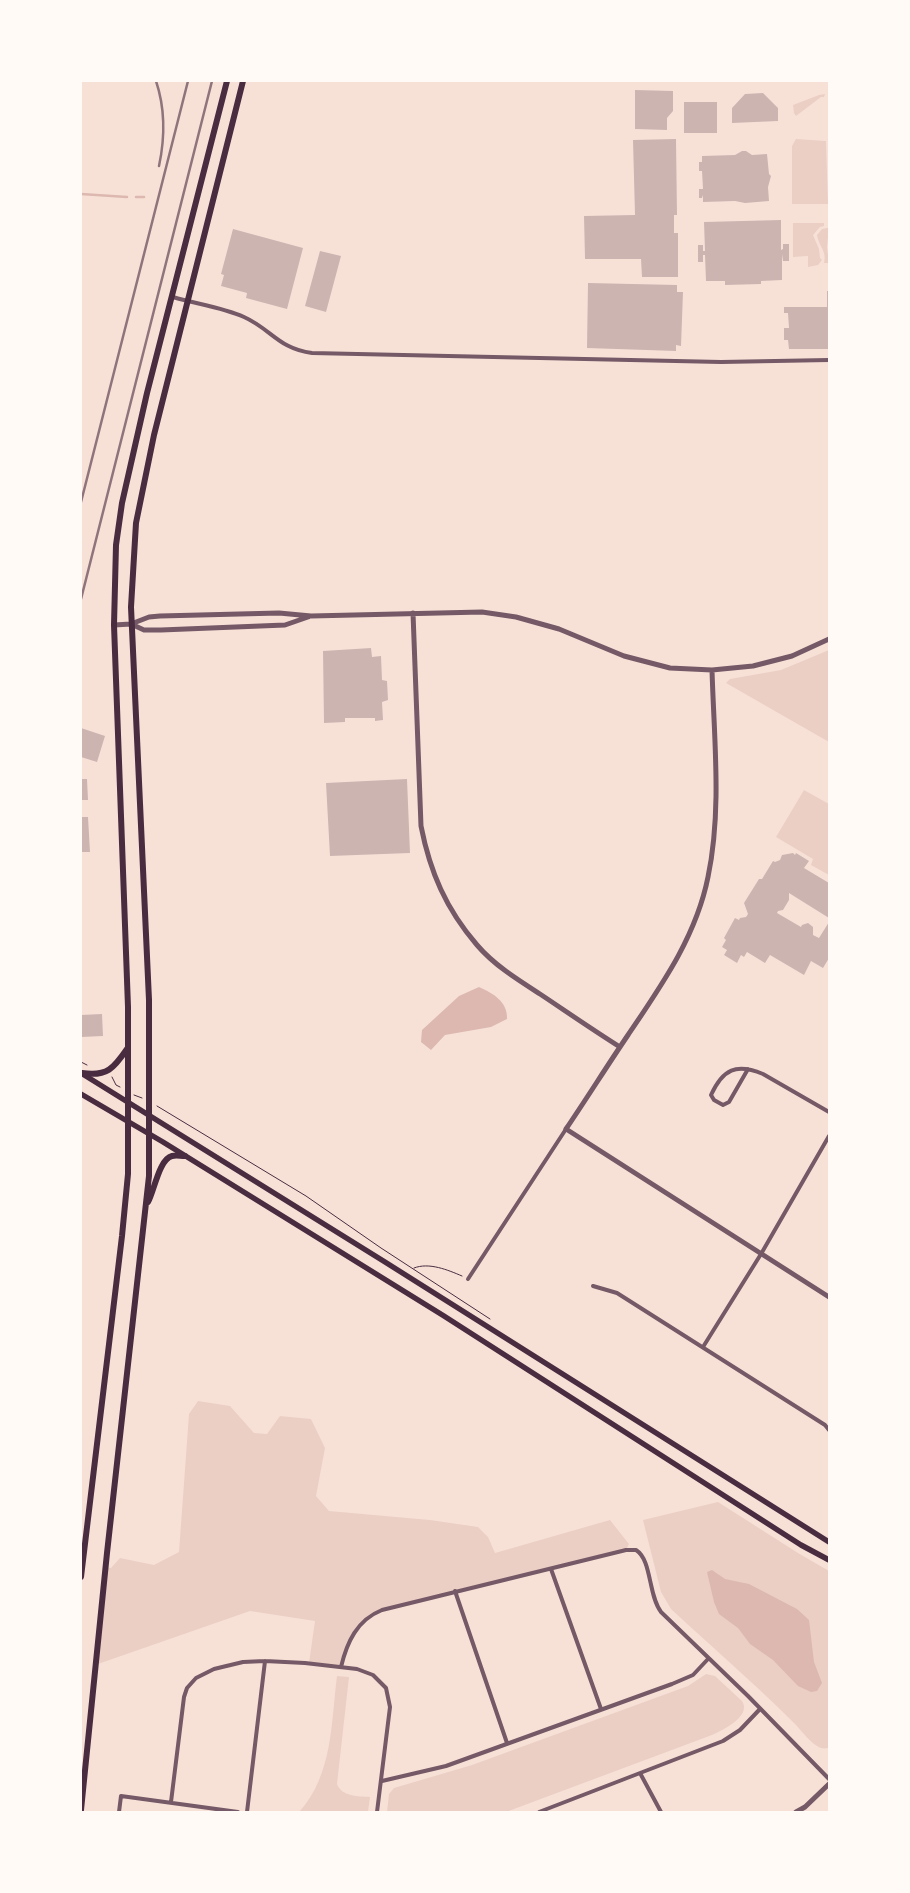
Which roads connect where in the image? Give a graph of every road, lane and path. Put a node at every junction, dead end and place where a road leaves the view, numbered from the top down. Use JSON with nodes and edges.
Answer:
{"nodes":[{"id":1,"x":227,"y":81,"type":"edge"},
{"id":2,"x":243,"y":81,"type":"edge"},
{"id":3,"x":173,"y":297,"type":"junction"},
{"id":4,"x":188,"y":301,"type":"junction"},
{"id":5,"x":829,"y":360,"type":"edge"},
{"id":6,"x":413,"y":613,"type":"junction"},
{"id":7,"x":311,"y":616,"type":"junction"},
{"id":8,"x":131,"y":624,"type":"junction"},
{"id":9,"x":114,"y":626,"type":"junction"},
{"id":10,"x":829,"y":639,"type":"edge"},
{"id":11,"x":712,"y":670,"type":"junction"},
{"id":12,"x":620,"y":1047,"type":"junction"},
{"id":13,"x":128,"y":1048,"type":"junction"},
{"id":14,"x":81,"y":1062,"type":"edge"},
{"id":15,"x":88,"y":1066,"type":"dead end"},
{"id":16,"x":748,"y":1069,"type":"junction"},
{"id":17,"x":108,"y":1071,"type":"junction"},
{"id":18,"x":82,"y":1073,"type":"edge"},
{"id":19,"x":128,"y":1092,"type":"junction"},
{"id":20,"x":81,"y":1094,"type":"edge"},
{"id":21,"x":128,"y":1102,"type":"junction"},
{"id":22,"x":149,"y":1102,"type":"junction"},
{"id":23,"x":829,"y":1112,"type":"edge"},
{"id":24,"x":149,"y":1114,"type":"junction"},
{"id":25,"x":128,"y":1123,"type":"junction"},
{"id":26,"x":566,"y":1129,"type":"junction"},
{"id":27,"x":150,"y":1136,"type":"junction"},
{"id":28,"x":829,"y":1136,"type":"edge"},
{"id":29,"x":184,"y":1156,"type":"junction"},
{"id":30,"x":145,"y":1208,"type":"junction"},
{"id":31,"x":761,"y":1254,"type":"junction"},
{"id":32,"x":413,"y":1269,"type":"junction"},
{"id":33,"x":468,"y":1279,"type":"joint"},
{"id":34,"x":593,"y":1286,"type":"dead end"},
{"id":35,"x":829,"y":1297,"type":"edge"},
{"id":36,"x":496,"y":1323,"type":"dead end"},
{"id":37,"x":703,"y":1347,"type":"junction"},
{"id":38,"x":829,"y":1430,"type":"edge"},
{"id":39,"x":829,"y":1542,"type":"edge"},
{"id":40,"x":829,"y":1560,"type":"edge"},
{"id":41,"x":551,"y":1569,"type":"junction"},
{"id":42,"x":81,"y":1578,"type":"edge"},
{"id":43,"x":455,"y":1592,"type":"junction"},
{"id":44,"x":708,"y":1658,"type":"junction"},
{"id":45,"x":265,"y":1660,"type":"junction"},
{"id":46,"x":341,"y":1667,"type":"junction"},
{"id":47,"x":601,"y":1709,"type":"junction"},
{"id":48,"x":760,"y":1709,"type":"junction"},
{"id":49,"x":508,"y":1743,"type":"junction"},
{"id":50,"x":640,"y":1773,"type":"junction"},
{"id":51,"x":829,"y":1779,"type":"edge"},
{"id":52,"x":382,"y":1781,"type":"junction"},
{"id":53,"x":829,"y":1784,"type":"edge"},
{"id":54,"x":171,"y":1802,"type":"junction"},
{"id":55,"x":81,"y":1810,"type":"edge"},
{"id":56,"x":227,"y":1811,"type":"edge"},
{"id":57,"x":119,"y":1812,"type":"edge"},
{"id":58,"x":238,"y":1812,"type":"edge"},
{"id":59,"x":248,"y":1812,"type":"edge"},
{"id":60,"x":377,"y":1812,"type":"edge"},
{"id":61,"x":539,"y":1812,"type":"edge"},
{"id":62,"x":661,"y":1812,"type":"edge"},
{"id":63,"x":796,"y":1812,"type":"edge"}],
"edges":[{"from":1,"to":3,"type":"main road"},
{"from":2,"to":4,"type":"main road"},
{"from":3,"to":4,"type":"street"},
{"from":3,"to":9,"type":"main road"},
{"from":4,"to":5,"type":"street"},
{"from":4,"to":8,"type":"main road"},
{"from":6,"to":7,"type":"street"},
{"from":6,"to":11,"type":"street"},
{"from":6,"to":12,"type":"street"},
{"from":7,"to":8,"type":"street"},
{"from":7,"to":8,"type":"street"},
{"from":8,"to":9,"type":"street"},
{"from":8,"to":22,"type":"main road"},
{"from":9,"to":13,"type":"main road"},
{"from":10,"to":11,"type":"street"},
{"from":11,"to":12,"type":"street"},
{"from":12,"to":26,"type":"street"},
{"from":13,"to":17,"type":"main road"},
{"from":13,"to":19,"type":"main road"},
{"from":14,"to":15,"type":"path"},
{"from":16,"to":16,"type":"street"},
{"from":16,"to":23,"type":"street"},
{"from":17,"to":18,"type":"main road"},
{"from":17,"to":19,"type":"path"},
{"from":18,"to":21,"type":"main road"},
{"from":19,"to":21,"type":"main road"},
{"from":19,"to":22,"type":"path"},
{"from":20,"to":25,"type":"main road"},
{"from":21,"to":24,"type":"main road"},
{"from":21,"to":25,"type":"main road"},
{"from":22,"to":24,"type":"main road"},
{"from":22,"to":32,"type":"path"},
{"from":24,"to":27,"type":"main road"},
{"from":24,"to":39,"type":"main road"},
{"from":25,"to":27,"type":"main road"},
{"from":25,"to":42,"type":"main road"},
{"from":26,"to":31,"type":"street"},
{"from":26,"to":33,"type":"street"},
{"from":27,"to":29,"type":"main road"},
{"from":27,"to":30,"type":"main road"},
{"from":28,"to":31,"type":"street"},
{"from":29,"to":30,"type":"main road"},
{"from":29,"to":40,"type":"main road"},
{"from":30,"to":55,"type":"main road"},
{"from":31,"to":35,"type":"street"},
{"from":31,"to":37,"type":"street"},
{"from":32,"to":33,"type":"path"},
{"from":32,"to":36,"type":"path"},
{"from":34,"to":37,"type":"street"},
{"from":37,"to":38,"type":"street"},
{"from":41,"to":43,"type":"street"},
{"from":41,"to":44,"type":"street"},
{"from":41,"to":47,"type":"street"},
{"from":43,"to":46,"type":"street"},
{"from":43,"to":49,"type":"street"},
{"from":44,"to":47,"type":"street"},
{"from":44,"to":48,"type":"street"},
{"from":45,"to":46,"type":"street"},
{"from":45,"to":54,"type":"street"},
{"from":45,"to":59,"type":"street"},
{"from":46,"to":52,"type":"street"},
{"from":47,"to":49,"type":"street"},
{"from":48,"to":50,"type":"street"},
{"from":48,"to":51,"type":"street"},
{"from":49,"to":52,"type":"street"},
{"from":50,"to":61,"type":"street"},
{"from":50,"to":62,"type":"street"},
{"from":52,"to":60,"type":"street"},
{"from":53,"to":63,"type":"street"},
{"from":54,"to":56,"type":"street"},
{"from":54,"to":57,"type":"street"},
{"from":56,"to":58,"type":"street"}]}
